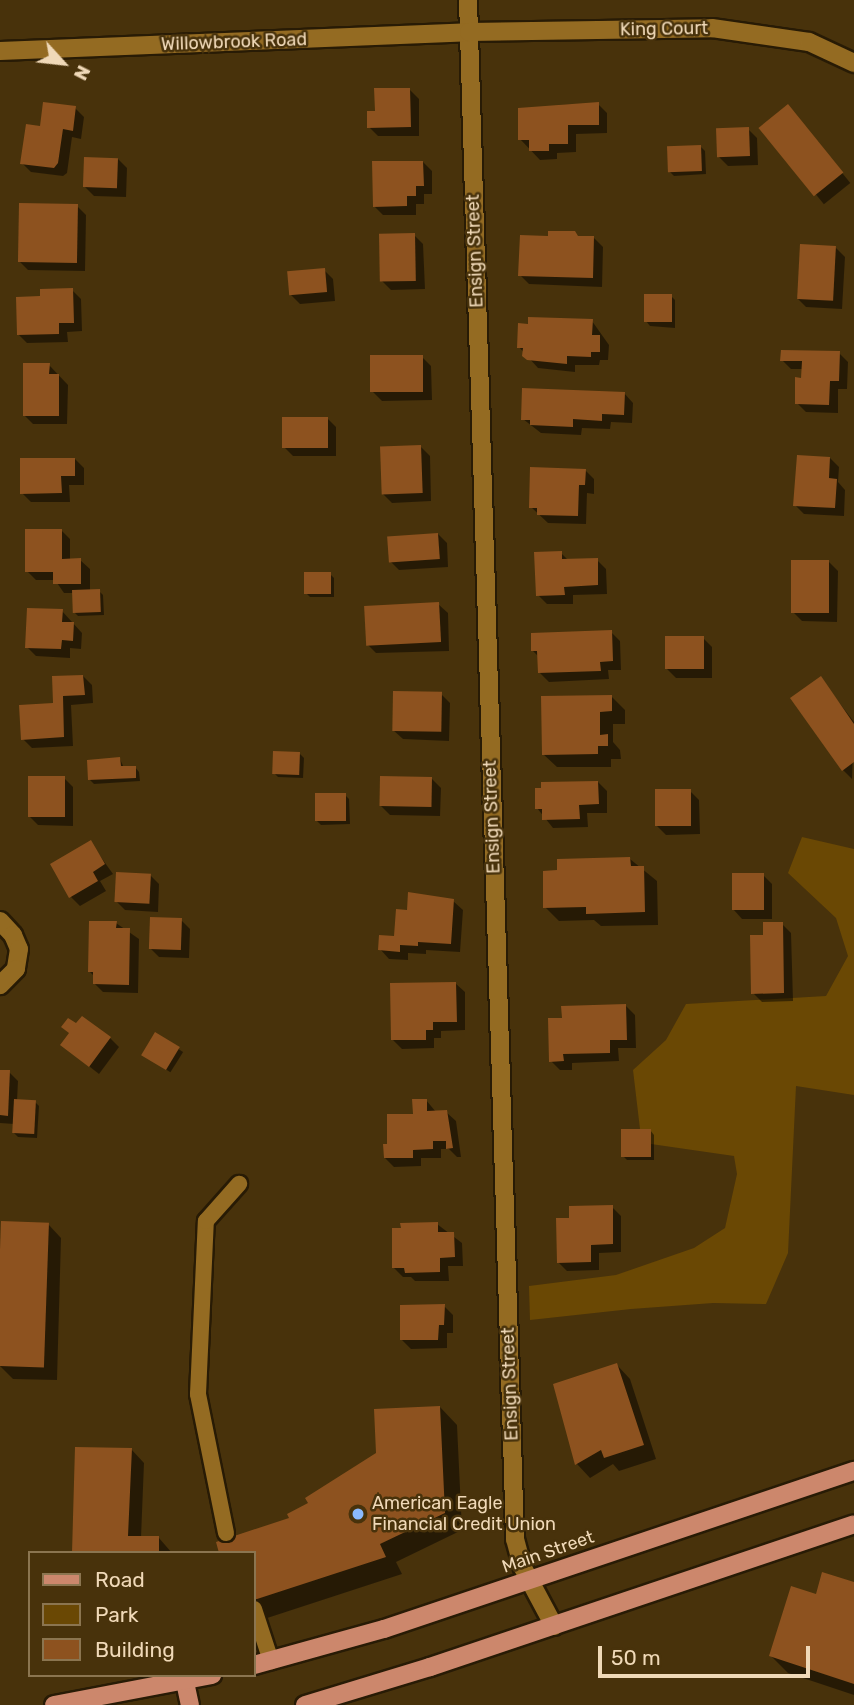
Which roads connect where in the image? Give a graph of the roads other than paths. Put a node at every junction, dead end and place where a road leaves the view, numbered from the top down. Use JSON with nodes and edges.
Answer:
{"nodes":[{"id":1,"x":468,"y":0,"type":"edge"},
{"id":2,"x":468,"y":32,"type":"junction"},
{"id":3,"x":0,"y":51,"type":"edge"},
{"id":4,"x":854,"y":63,"type":"edge"},
{"id":5,"x":0,"y":922,"type":"edge"},
{"id":6,"x":0,"y":985,"type":"edge"},
{"id":7,"x":239,"y":1184,"type":"dead end"},
{"id":8,"x":854,"y":1471,"type":"edge"},
{"id":9,"x":854,"y":1524,"type":"edge"},
{"id":10,"x":226,"y":1533,"type":"dead end"},
{"id":11,"x":530,"y":1581,"type":"junction"},
{"id":12,"x":256,"y":1621,"type":"edge"},
{"id":13,"x":554,"y":1626,"type":"junction"},
{"id":14,"x":263,"y":1663,"type":"edge"},
{"id":15,"x":204,"y":1677,"type":"edge"},
{"id":16,"x":185,"y":1682,"type":"junction"},
{"id":17,"x":54,"y":1705,"type":"edge"},
{"id":18,"x":190,"y":1705,"type":"edge"},
{"id":19,"x":305,"y":1705,"type":"edge"}],
"edges":[{"from":1,"to":2,"type":"street","name":"Ensign Street"},
{"from":2,"to":3,"type":"street","name":"Willowbrook Road"},
{"from":2,"to":4,"type":"street","name":"King Court"},
{"from":2,"to":11,"type":"street","name":"Ensign Street"},
{"from":5,"to":6,"type":"street"},
{"from":7,"to":10,"type":"lane"},
{"from":8,"to":11,"type":"main road","name":"Main Street"},
{"from":9,"to":13,"type":"main road"},
{"from":11,"to":13,"type":"street","name":"Ensign Street"},
{"from":11,"to":14,"type":"main road","name":"Main Street"},
{"from":12,"to":14,"type":"lane"},
{"from":13,"to":19,"type":"main road"},
{"from":15,"to":16,"type":"main road"},
{"from":16,"to":17,"type":"main road"},
{"from":16,"to":18,"type":"main road"}]}
